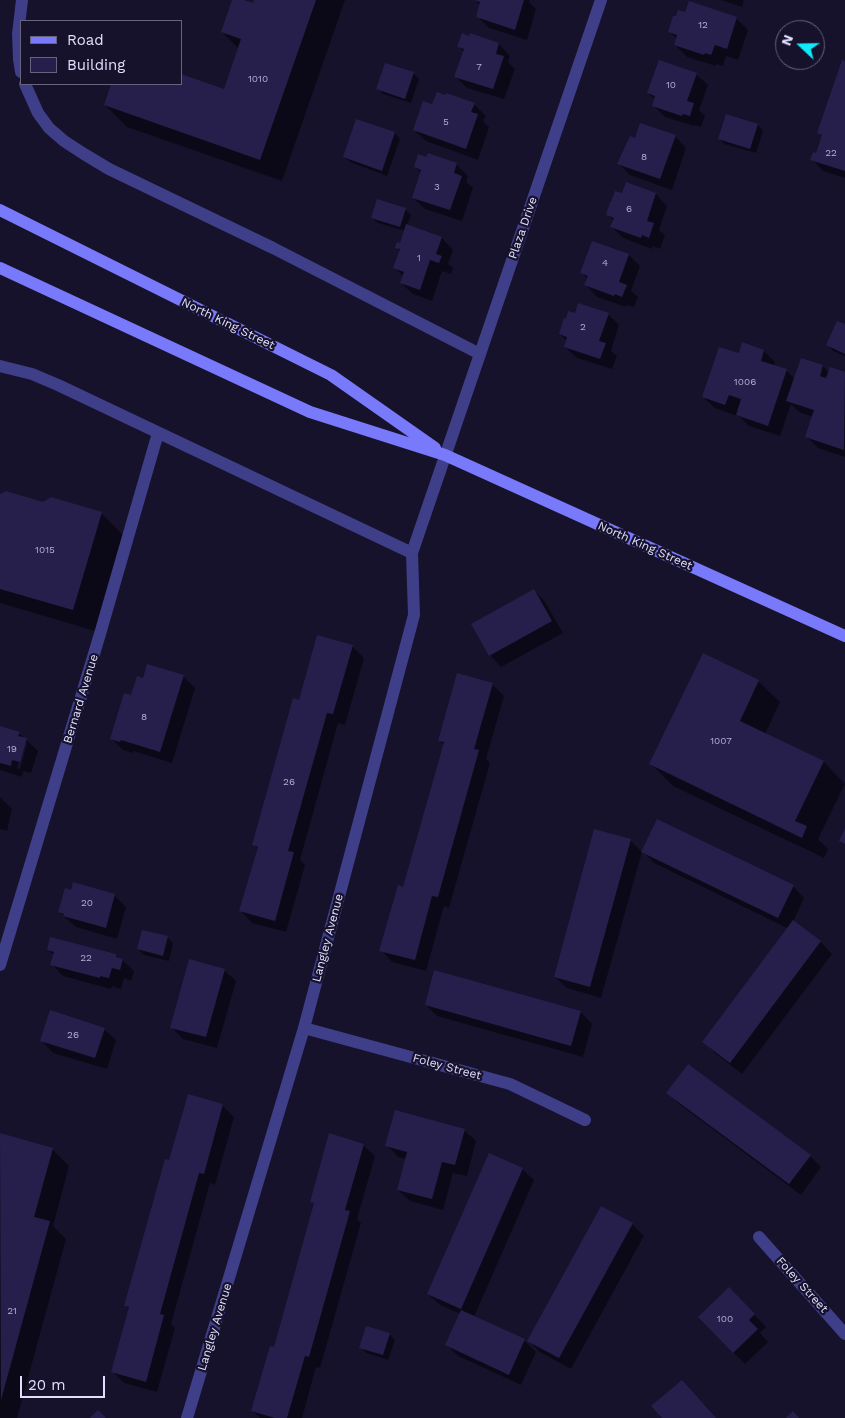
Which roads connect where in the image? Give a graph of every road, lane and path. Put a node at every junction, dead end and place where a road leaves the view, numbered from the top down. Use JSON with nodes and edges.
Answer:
{"nodes":[{"id":1,"x":22,"y":0,"type":"edge"},
{"id":2,"x":601,"y":0,"type":"edge"},
{"id":3,"x":20,"y":66,"type":"edge"},
{"id":4,"x":24,"y":85,"type":"edge"},
{"id":5,"x":0,"y":210,"type":"edge"},
{"id":6,"x":0,"y":268,"type":"edge"},
{"id":7,"x":480,"y":354,"type":"junction"},
{"id":8,"x":0,"y":366,"type":"edge"},
{"id":9,"x":158,"y":433,"type":"junction"},
{"id":10,"x":445,"y":456,"type":"junction"},
{"id":11,"x":412,"y":552,"type":"junction"},
{"id":12,"x":845,"y":636,"type":"edge"},
{"id":13,"x":0,"y":965,"type":"edge"},
{"id":14,"x":304,"y":1028,"type":"junction"},
{"id":15,"x":585,"y":1120,"type":"dead end"},
{"id":16,"x":759,"y":1237,"type":"dead end"},
{"id":17,"x":845,"y":1334,"type":"edge"},
{"id":18,"x":187,"y":1418,"type":"edge"}],
"edges":[{"from":1,"to":3,"type":"street"},
{"from":2,"to":7,"type":"street","name":"Plaza Drive"},
{"from":4,"to":7,"type":"street"},
{"from":5,"to":10,"type":"main road","name":"North King Street"},
{"from":6,"to":10,"type":"main road","name":"North King Street"},
{"from":7,"to":10,"type":"street","name":"Plaza Drive"},
{"from":8,"to":9,"type":"street"},
{"from":9,"to":11,"type":"street"},
{"from":9,"to":13,"type":"street","name":"Bernard Avenue"},
{"from":10,"to":11,"type":"street","name":"Langley Avenue"},
{"from":10,"to":12,"type":"main road","name":"North King Street"},
{"from":11,"to":14,"type":"street","name":"Langley Avenue"},
{"from":14,"to":15,"type":"street","name":"Foley Street"},
{"from":14,"to":18,"type":"street","name":"Langley Avenue"},
{"from":16,"to":17,"type":"street","name":"Foley Street"}]}
